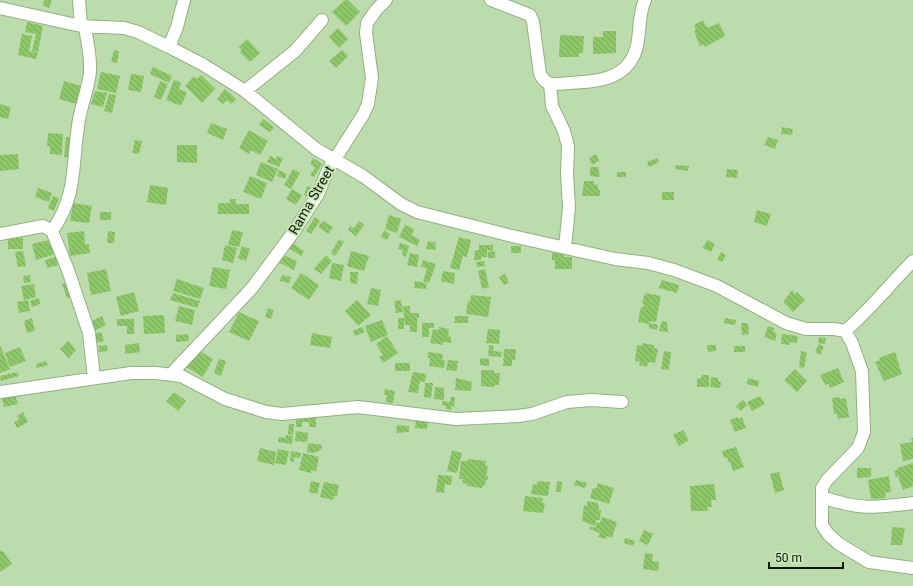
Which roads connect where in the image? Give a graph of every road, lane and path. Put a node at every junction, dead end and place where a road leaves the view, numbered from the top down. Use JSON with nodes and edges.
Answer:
{"nodes":[{"id":1,"x":79,"y":0,"type":"edge"},
{"id":2,"x":184,"y":0,"type":"edge"},
{"id":3,"x":386,"y":0,"type":"edge"},
{"id":4,"x":492,"y":0,"type":"edge"},
{"id":5,"x":646,"y":0,"type":"edge"},
{"id":6,"x":0,"y":8,"type":"edge"},
{"id":7,"x":322,"y":20,"type":"dead end"},
{"id":8,"x":83,"y":27,"type":"junction"},
{"id":9,"x":169,"y":47,"type":"junction"},
{"id":10,"x":550,"y":84,"type":"junction"},
{"id":11,"x":245,"y":91,"type":"junction"},
{"id":12,"x":334,"y":160,"type":"junction"},
{"id":13,"x":52,"y":231,"type":"junction"},
{"id":14,"x":0,"y":234,"type":"edge"},
{"id":15,"x":566,"y":247,"type":"junction"},
{"id":16,"x":913,"y":261,"type":"edge"},
{"id":17,"x":845,"y":331,"type":"junction"},
{"id":18,"x":172,"y":374,"type":"junction"},
{"id":19,"x":94,"y":378,"type":"junction"},
{"id":20,"x":0,"y":392,"type":"edge"},
{"id":21,"x":622,"y":402,"type":"dead end"},
{"id":22,"x":822,"y":497,"type":"junction"},
{"id":23,"x":913,"y":503,"type":"edge"},
{"id":24,"x":913,"y":568,"type":"edge"}],
"edges":[{"from":1,"to":8,"type":"street"},
{"from":2,"to":9,"type":"street"},
{"from":3,"to":12,"type":"street","name":"Rama Street"},
{"from":4,"to":10,"type":"street"},
{"from":5,"to":10,"type":"street"},
{"from":6,"to":8,"type":"street"},
{"from":7,"to":11,"type":"street"},
{"from":8,"to":9,"type":"street"},
{"from":8,"to":13,"type":"street"},
{"from":9,"to":11,"type":"street"},
{"from":10,"to":15,"type":"street"},
{"from":11,"to":12,"type":"street"},
{"from":12,"to":15,"type":"street"},
{"from":12,"to":18,"type":"street","name":"Rama Street"},
{"from":13,"to":14,"type":"street"},
{"from":13,"to":19,"type":"street"},
{"from":15,"to":17,"type":"street"},
{"from":16,"to":17,"type":"street"},
{"from":17,"to":22,"type":"street"},
{"from":18,"to":19,"type":"street"},
{"from":18,"to":21,"type":"street"},
{"from":19,"to":20,"type":"street"},
{"from":22,"to":23,"type":"street"},
{"from":22,"to":24,"type":"street"}]}
